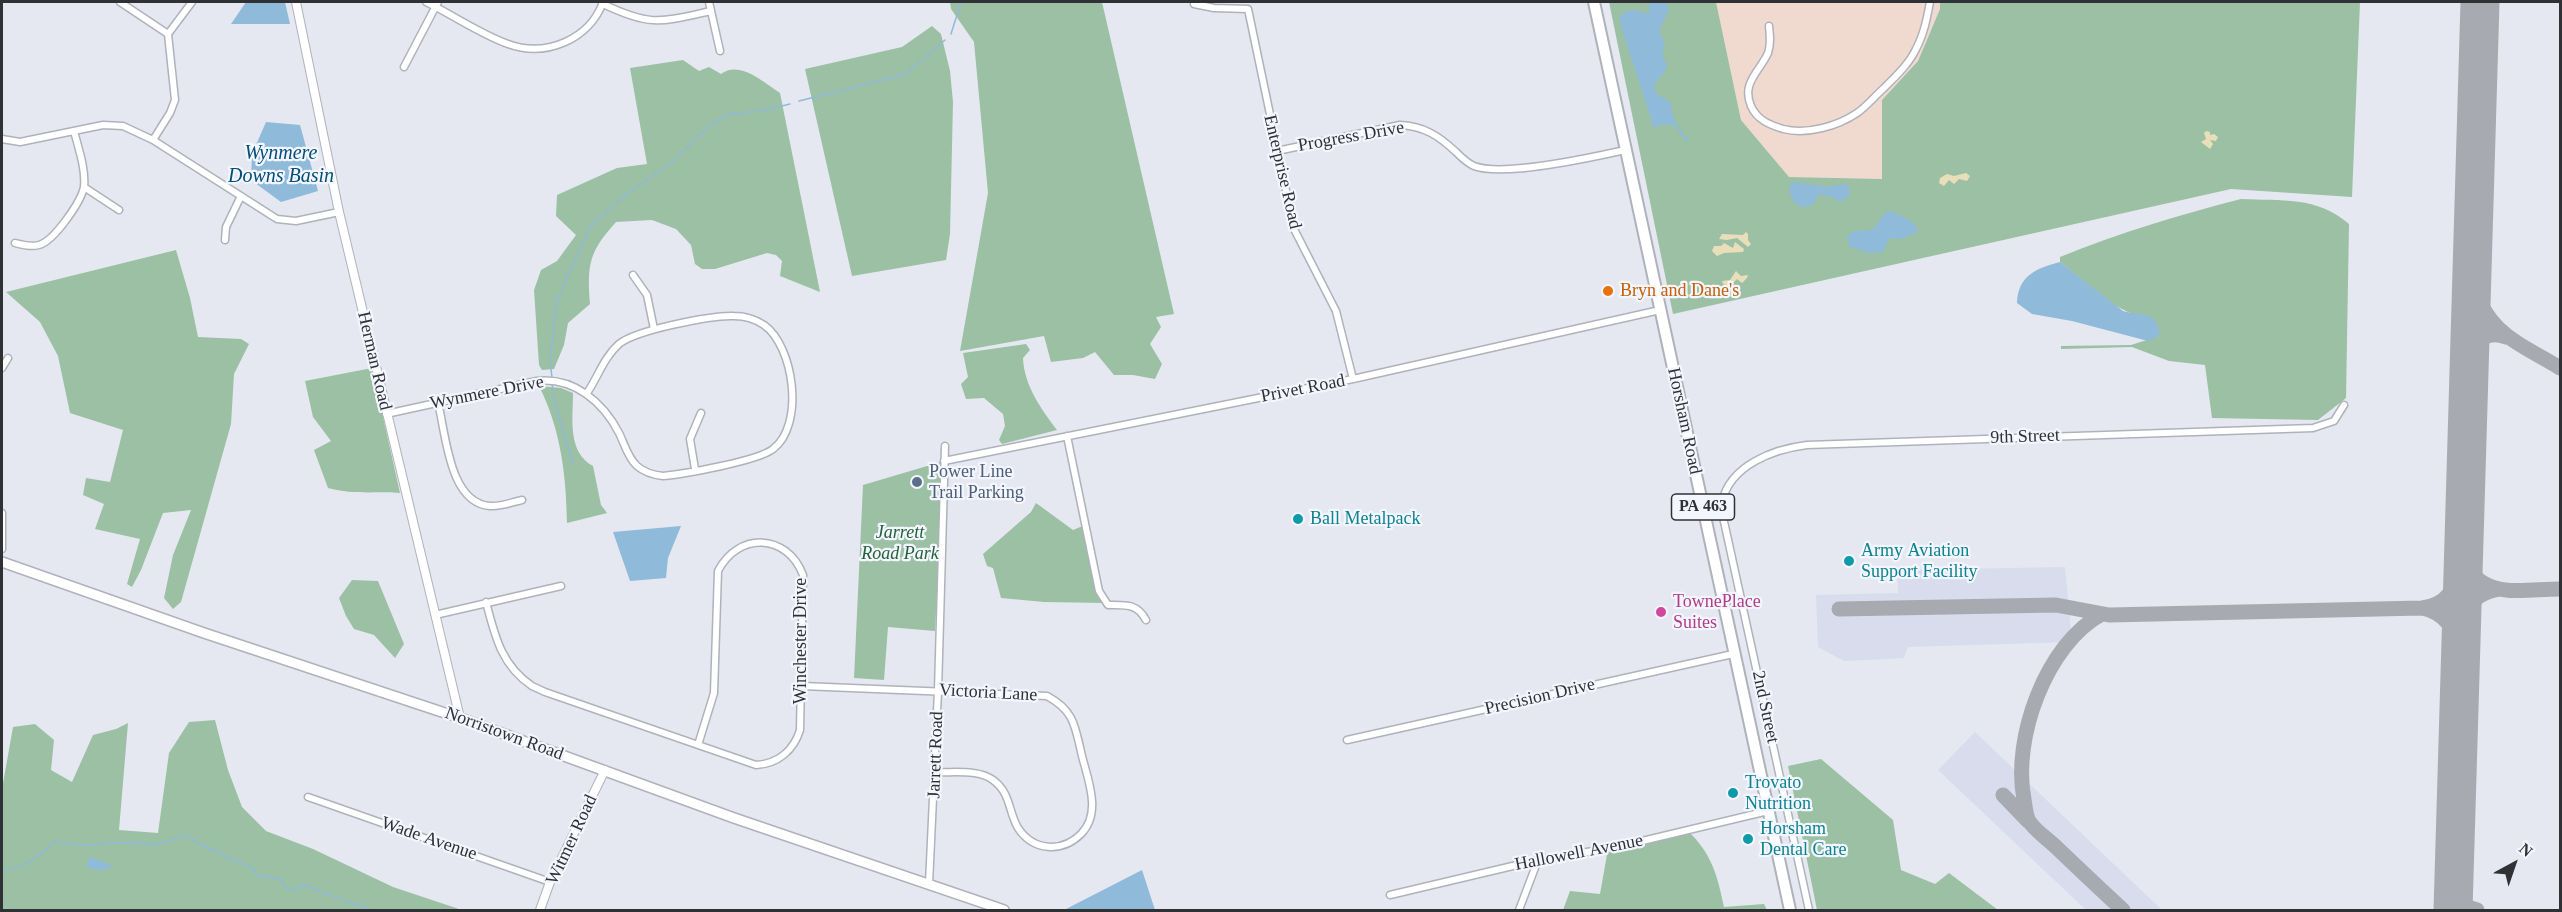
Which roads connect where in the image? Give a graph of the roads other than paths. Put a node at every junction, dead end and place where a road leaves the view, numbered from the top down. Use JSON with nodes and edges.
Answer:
{"nodes":[{"id":1,"x":120,"y":2,"type":"edge"},
{"id":2,"x":192,"y":2,"type":"edge"},
{"id":3,"x":298,"y":2,"type":"edge"},
{"id":4,"x":426,"y":2,"type":"edge"},
{"id":5,"x":709,"y":2,"type":"edge"},
{"id":6,"x":1594,"y":2,"type":"edge"},
{"id":7,"x":1930,"y":2,"type":"edge"},
{"id":8,"x":603,"y":3,"type":"edge"},
{"id":9,"x":436,"y":4,"type":"edge"},
{"id":10,"x":1194,"y":4,"type":"dead end"},
{"id":11,"x":711,"y":11,"type":"junction"},
{"id":12,"x":1769,"y":26,"type":"dead end"},
{"id":13,"x":168,"y":34,"type":"junction"},
{"id":14,"x":720,"y":51,"type":"dead end"},
{"id":15,"x":404,"y":67,"type":"dead end"},
{"id":16,"x":74,"y":131,"type":"junction"},
{"id":17,"x":2,"y":139,"type":"edge"},
{"id":18,"x":153,"y":140,"type":"junction"},
{"id":19,"x":1625,"y":150,"type":"junction"},
{"id":20,"x":1277,"y":151,"type":"junction"},
{"id":21,"x":84,"y":187,"type":"junction"},
{"id":22,"x":242,"y":196,"type":"junction"},
{"id":23,"x":119,"y":210,"type":"dead end"},
{"id":24,"x":339,"y":212,"type":"junction"},
{"id":25,"x":225,"y":240,"type":"dead end"},
{"id":26,"x":15,"y":243,"type":"dead end"},
{"id":27,"x":633,"y":275,"type":"dead end"},
{"id":28,"x":1660,"y":310,"type":"junction"},
{"id":29,"x":654,"y":328,"type":"junction"},
{"id":30,"x":8,"y":358,"type":"dead end"},
{"id":31,"x":2,"y":368,"type":"edge"},
{"id":32,"x":1353,"y":379,"type":"junction"},
{"id":33,"x":587,"y":393,"type":"junction"},
{"id":34,"x":438,"y":403,"type":"junction"},
{"id":35,"x":2344,"y":405,"type":"dead end"},
{"id":36,"x":701,"y":412,"type":"dead end"},
{"id":37,"x":386,"y":414,"type":"junction"},
{"id":38,"x":1067,"y":436,"type":"junction"},
{"id":39,"x":945,"y":446,"type":"dead end"},
{"id":40,"x":944,"y":461,"type":"junction"},
{"id":41,"x":695,"y":469,"type":"junction"},
{"id":42,"x":522,"y":500,"type":"dead end"},
{"id":43,"x":1721,"y":504,"type":"joint"},
{"id":44,"x":2,"y":513,"type":"edge"},
{"id":45,"x":2,"y":549,"type":"edge"},
{"id":46,"x":2,"y":562,"type":"edge"},
{"id":47,"x":561,"y":585,"type":"dead end"},
{"id":48,"x":486,"y":602,"type":"junction"},
{"id":49,"x":435,"y":615,"type":"junction"},
{"id":50,"x":1146,"y":620,"type":"dead end"},
{"id":51,"x":1733,"y":654,"type":"junction"},
{"id":52,"x":802,"y":686,"type":"junction"},
{"id":53,"x":938,"y":691,"type":"junction"},
{"id":54,"x":460,"y":718,"type":"junction"},
{"id":55,"x":1347,"y":740,"type":"dead end"},
{"id":56,"x":698,"y":745,"type":"junction"},
{"id":57,"x":605,"y":770,"type":"junction"},
{"id":58,"x":935,"y":772,"type":"junction"},
{"id":59,"x":308,"y":797,"type":"dead end"},
{"id":60,"x":1768,"y":811,"type":"junction"},
{"id":61,"x":1538,"y":860,"type":"junction"},
{"id":62,"x":550,"y":882,"type":"junction"},
{"id":63,"x":929,"y":884,"type":"junction"},
{"id":64,"x":1390,"y":895,"type":"dead end"},
{"id":65,"x":540,"y":910,"type":"edge"},
{"id":66,"x":1004,"y":910,"type":"edge"},
{"id":67,"x":1519,"y":910,"type":"edge"},
{"id":68,"x":1790,"y":910,"type":"edge"},
{"id":69,"x":1809,"y":910,"type":"edge"}],
"edges":[{"from":1,"to":13,"type":"street"},
{"from":2,"to":13,"type":"street"},
{"from":3,"to":24,"type":"street","name":"Herman Road"},
{"from":4,"to":9,"type":"street"},
{"from":5,"to":11,"type":"street"},
{"from":6,"to":19,"type":"main road","name":"Horsham Road","number":"PA 463"},
{"from":7,"to":12,"type":"street"},
{"from":8,"to":9,"type":"street"},
{"from":8,"to":11,"type":"street"},
{"from":9,"to":15,"type":"street"},
{"from":10,"to":20,"type":"street","name":"Enterprise Road"},
{"from":11,"to":14,"type":"street"},
{"from":13,"to":18,"type":"street"},
{"from":16,"to":17,"type":"street"},
{"from":16,"to":18,"type":"street"},
{"from":16,"to":21,"type":"street"},
{"from":18,"to":22,"type":"street"},
{"from":19,"to":20,"type":"street","name":"Progress Drive"},
{"from":19,"to":28,"type":"main road","name":"Horsham Road","number":"PA 463"},
{"from":20,"to":32,"type":"street","name":"Enterprise Road"},
{"from":21,"to":23,"type":"street"},
{"from":21,"to":26,"type":"street"},
{"from":22,"to":24,"type":"street"},
{"from":22,"to":25,"type":"street"},
{"from":24,"to":37,"type":"street","name":"Herman Road"},
{"from":27,"to":29,"type":"street"},
{"from":28,"to":32,"type":"street","name":"Privet Road"},
{"from":28,"to":51,"type":"main road","name":"Horsham Road","number":"PA 463"},
{"from":29,"to":33,"type":"street","name":"Wynmere Drive"},
{"from":29,"to":41,"type":"street","name":"Wynmere Drive"},
{"from":30,"to":31,"type":"street"},
{"from":32,"to":38,"type":"street","name":"Privet Road"},
{"from":33,"to":34,"type":"street","name":"Wynmere Drive"},
{"from":33,"to":41,"type":"street","name":"Wynmere Drive"},
{"from":34,"to":37,"type":"street","name":"Wynmere Drive"},
{"from":34,"to":42,"type":"street"},
{"from":35,"to":43,"type":"street","name":"9th Street"},
{"from":36,"to":41,"type":"street"},
{"from":37,"to":49,"type":"street","name":"Herman Road"},
{"from":38,"to":40,"type":"street","name":"Privet Road"},
{"from":38,"to":50,"type":"street"},
{"from":39,"to":40,"type":"street","name":"Jarrett Road"},
{"from":40,"to":53,"type":"street","name":"Jarrett Road"},
{"from":43,"to":69,"type":"street","name":"2nd Street"},
{"from":44,"to":45,"type":"street"},
{"from":46,"to":54,"type":"main road","name":"Norristown Road"},
{"from":47,"to":48,"type":"street"},
{"from":48,"to":49,"type":"street"},
{"from":48,"to":56,"type":"street","name":"Winchester Drive"},
{"from":49,"to":54,"type":"street","name":"Herman Road"},
{"from":51,"to":55,"type":"street","name":"Precision Drive"},
{"from":51,"to":60,"type":"main road","name":"Horsham Road","number":"PA 463"},
{"from":52,"to":53,"type":"street","name":"Victoria Lane"},
{"from":52,"to":56,"type":"street","name":"Winchester Drive"},
{"from":52,"to":56,"type":"street","name":"Winchester Drive"},
{"from":53,"to":58,"type":"street","name":"Jarrett Road"},
{"from":53,"to":58,"type":"street","name":"Victoria Lane"},
{"from":54,"to":57,"type":"main road","name":"Norristown Road"},
{"from":57,"to":62,"type":"street","name":"Witmer Road"},
{"from":57,"to":63,"type":"main road","name":"Norristown Road"},
{"from":58,"to":63,"type":"street","name":"Jarrett Road"},
{"from":59,"to":62,"type":"street","name":"Wade Avenue"},
{"from":60,"to":61,"type":"street","name":"Hallowell Avenue"},
{"from":60,"to":68,"type":"main road","name":"Horsham Road","number":"PA 463"},
{"from":61,"to":64,"type":"street","name":"Hallowell Avenue"},
{"from":61,"to":67,"type":"street"},
{"from":62,"to":65,"type":"street","name":"Witmer Road"},
{"from":63,"to":66,"type":"main road","name":"Norristown Road"}]}
